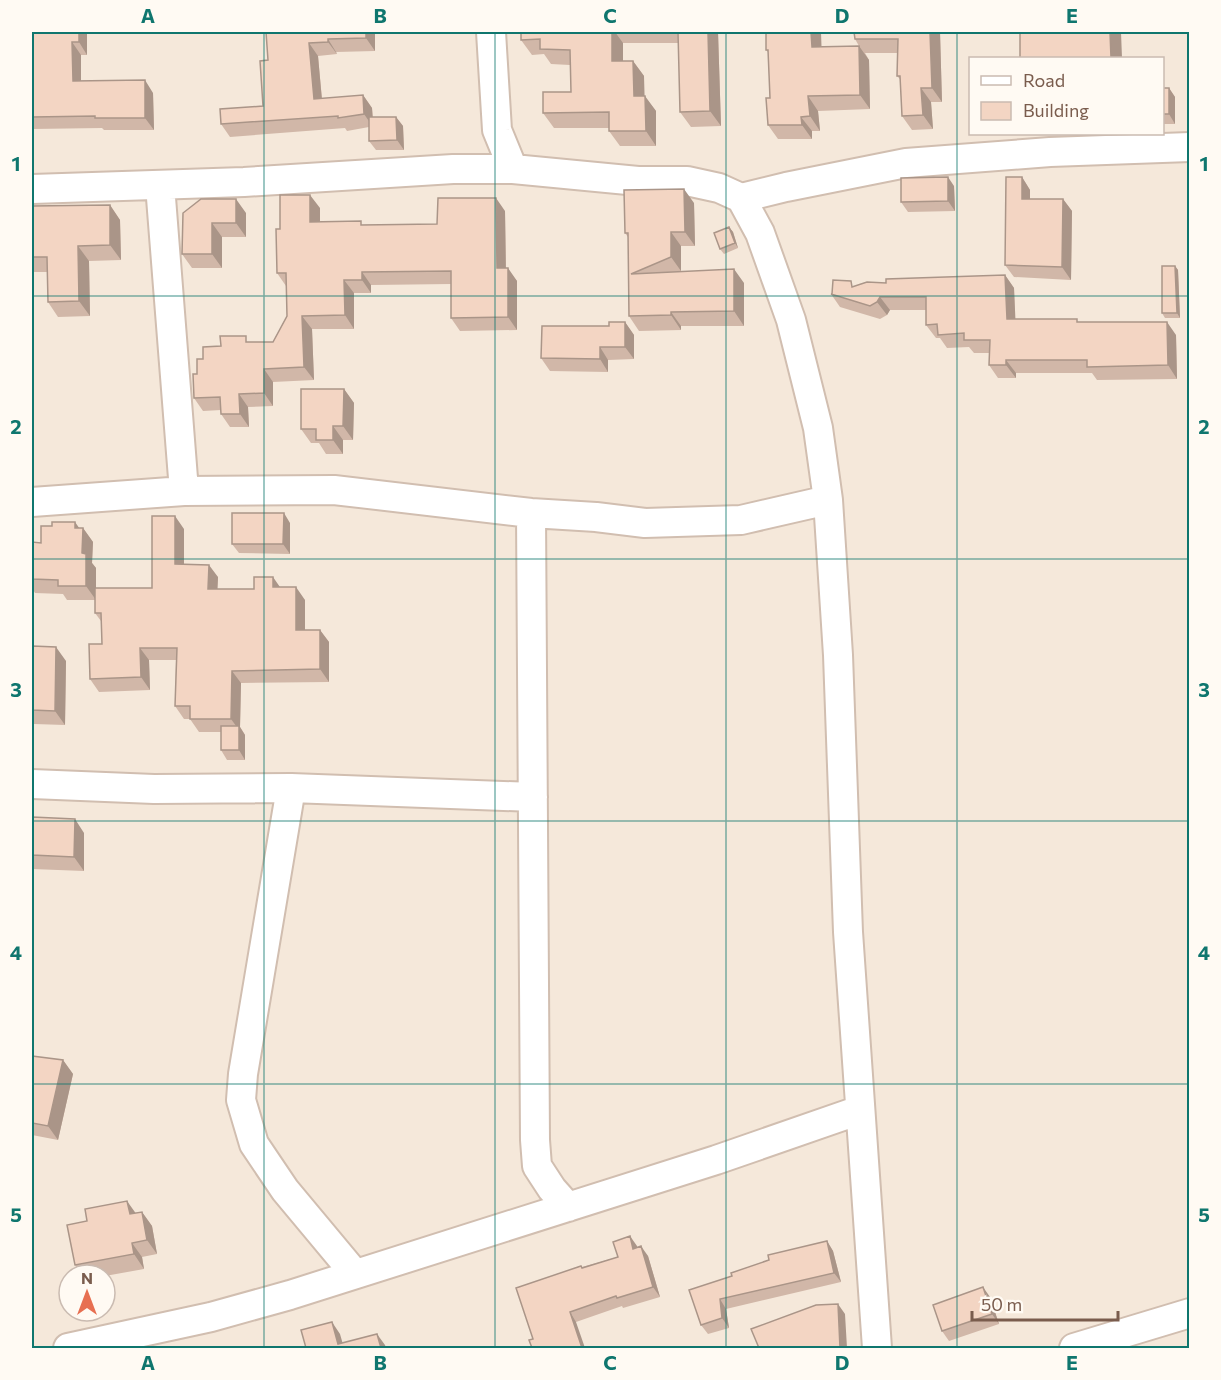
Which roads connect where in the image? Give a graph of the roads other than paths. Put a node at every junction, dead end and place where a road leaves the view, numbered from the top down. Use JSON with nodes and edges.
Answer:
{"nodes":[{"id":1,"x":491,"y":32,"type":"edge"},
{"id":2,"x":1190,"y":147,"type":"edge"},
{"id":3,"x":513,"y":169,"type":"junction"},
{"id":4,"x":160,"y":185,"type":"junction"},
{"id":5,"x":32,"y":189,"type":"edge"},
{"id":6,"x":741,"y":198,"type":"junction"},
{"id":7,"x":184,"y":491,"type":"junction"},
{"id":8,"x":828,"y":500,"type":"junction"},
{"id":9,"x":32,"y":501,"type":"edge"},
{"id":10,"x":531,"y":513,"type":"junction"},
{"id":11,"x":32,"y":784,"type":"edge"},
{"id":12,"x":291,"y":788,"type":"junction"},
{"id":13,"x":533,"y":797,"type":"junction"},
{"id":14,"x":860,"y":1110,"type":"junction"},
{"id":15,"x":568,"y":1207,"type":"junction"},
{"id":16,"x":355,"y":1274,"type":"junction"},
{"id":17,"x":1190,"y":1313,"type":"edge"},
{"id":18,"x":124,"y":1342,"type":"edge"},
{"id":19,"x":69,"y":1348,"type":"edge"},
{"id":20,"x":877,"y":1348,"type":"edge"},
{"id":21,"x":1074,"y":1348,"type":"edge"}],
"edges":[{"from":1,"to":3,"type":"street"},
{"from":2,"to":6,"type":"street"},
{"from":3,"to":4,"type":"street"},
{"from":3,"to":6,"type":"street"},
{"from":4,"to":5,"type":"street"},
{"from":4,"to":7,"type":"street"},
{"from":6,"to":8,"type":"street"},
{"from":7,"to":9,"type":"street"},
{"from":7,"to":10,"type":"street"},
{"from":8,"to":10,"type":"street"},
{"from":8,"to":14,"type":"street"},
{"from":10,"to":13,"type":"street"},
{"from":11,"to":12,"type":"street"},
{"from":12,"to":13,"type":"street"},
{"from":12,"to":16,"type":"street"},
{"from":13,"to":15,"type":"street"},
{"from":14,"to":15,"type":"street"},
{"from":14,"to":20,"type":"street"},
{"from":15,"to":16,"type":"street"},
{"from":16,"to":18,"type":"street"},
{"from":17,"to":21,"type":"street"},
{"from":18,"to":19,"type":"street"}]}
